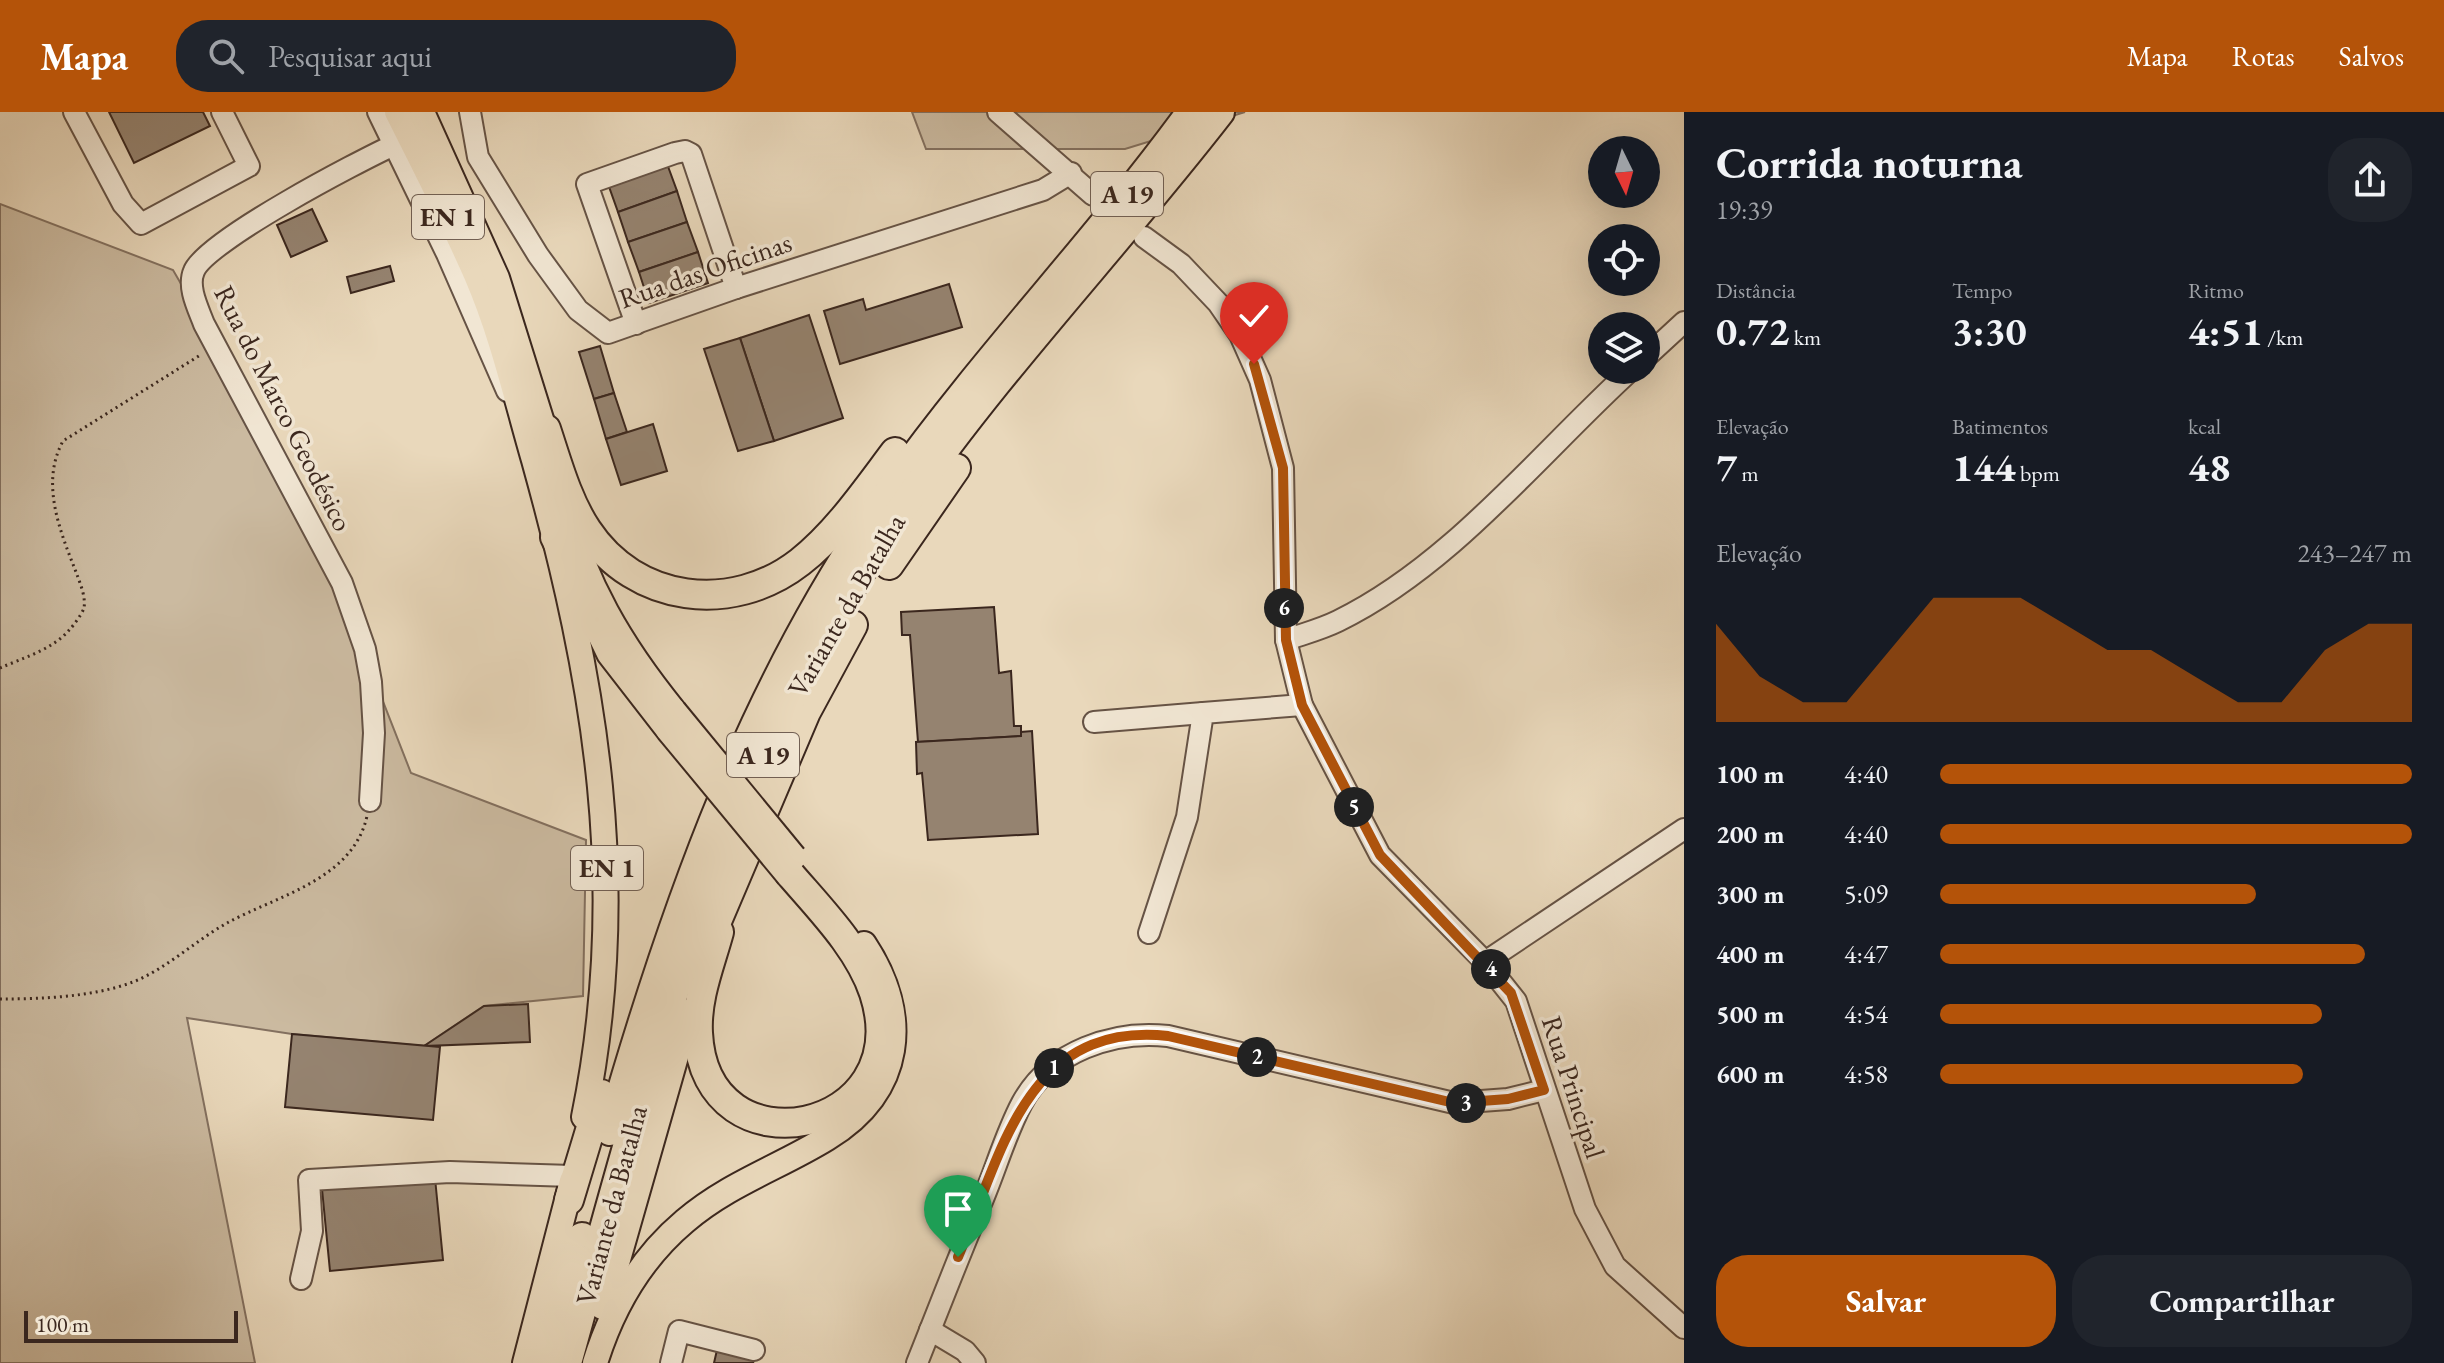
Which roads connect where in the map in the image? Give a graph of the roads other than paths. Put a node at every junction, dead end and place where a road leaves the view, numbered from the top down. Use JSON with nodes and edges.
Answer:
{"nodes":[{"id":1,"x":74,"y":112,"type":"edge"},
{"id":2,"x":222,"y":112,"type":"edge"},
{"id":3,"x":378,"y":112,"type":"edge"},
{"id":4,"x":397,"y":112,"type":"edge"},
{"id":5,"x":422,"y":112,"type":"edge"},
{"id":6,"x":470,"y":112,"type":"edge"},
{"id":7,"x":998,"y":112,"type":"edge"},
{"id":8,"x":1191,"y":112,"type":"edge"},
{"id":9,"x":1220,"y":112,"type":"edge"},
{"id":10,"x":394,"y":145,"type":"junction"},
{"id":11,"x":1071,"y":173,"type":"junction"},
{"id":12,"x":1093,"y":195,"type":"dead end"},
{"id":13,"x":1134,"y":234,"type":"junction"},
{"id":14,"x":1060,"y":272,"type":"junction"},
{"id":15,"x":736,"y":288,"type":"junction"},
{"id":16,"x":1684,"y":322,"type":"edge"},
{"id":17,"x":636,"y":324,"type":"junction"},
{"id":18,"x":1660,"y":344,"type":"edge"},
{"id":19,"x":1616,"y":384,"type":"edge"},
{"id":20,"x":534,"y":425,"type":"junction"},
{"id":21,"x":868,"y":488,"type":"junction"},
{"id":22,"x":555,"y":537,"type":"junction"},
{"id":23,"x":1286,"y":640,"type":"junction"},
{"id":24,"x":1302,"y":705,"type":"junction"},
{"id":25,"x":1203,"y":713,"type":"junction"},
{"id":26,"x":672,"y":720,"type":"junction"},
{"id":27,"x":1094,"y":722,"type":"dead end"},
{"id":28,"x":370,"y":801,"type":"road end"},
{"id":29,"x":1684,"y":829,"type":"edge"},
{"id":30,"x":794,"y":868,"type":"junction"},
{"id":31,"x":729,"y":891,"type":"junction"},
{"id":32,"x":1149,"y":933,"type":"dead end"},
{"id":33,"x":1485,"y":962,"type":"junction"},
{"id":34,"x":1544,"y":1090,"type":"junction"},
{"id":35,"x":571,"y":1188,"type":"junction"},
{"id":36,"x":301,"y":1279,"type":"dead end"},
{"id":37,"x":1684,"y":1328,"type":"edge"},
{"id":38,"x":930,"y":1330,"type":"junction"},
{"id":39,"x":754,"y":1350,"type":"dead end"},
{"id":40,"x":528,"y":1362,"type":"edge"},
{"id":41,"x":567,"y":1363,"type":"edge"},
{"id":42,"x":587,"y":1363,"type":"edge"},
{"id":43,"x":595,"y":1363,"type":"edge"},
{"id":44,"x":671,"y":1363,"type":"edge"},
{"id":45,"x":917,"y":1363,"type":"edge"},
{"id":46,"x":975,"y":1363,"type":"edge"}],
"edges":[{"from":1,"to":2,"type":"street"},
{"from":3,"to":10,"type":"street"},
{"from":4,"to":20,"type":"main road","number":"EN 1"},
{"from":5,"to":20,"type":"main road","number":"EN 1"},
{"from":6,"to":17,"type":"street","name":"Rua das Oficinas"},
{"from":7,"to":11,"type":"street"},
{"from":8,"to":14,"type":"highway","name":"Variante da Batalha","number":"A 19"},
{"from":9,"to":13,"type":"highway","name":"Variante da Batalha","number":"A 19"},
{"from":10,"to":20,"type":"street"},
{"from":10,"to":28,"type":"street","name":"Rua do Marco Geodésico"},
{"from":11,"to":12,"type":"street"},
{"from":11,"to":15,"type":"street","name":"Rua das Oficinas"},
{"from":13,"to":23,"type":"street","name":"Rua Principal"},
{"from":13,"to":31,"type":"highway"},
{"from":13,"to":41,"type":"highway","name":"Variante da Batalha","number":"A 19"},
{"from":14,"to":21,"type":"highway"},
{"from":14,"to":40,"type":"highway","name":"Variante da Batalha","number":"A 19"},
{"from":15,"to":17,"type":"street","name":"Rua das Oficinas"},
{"from":15,"to":17,"type":"street"},
{"from":16,"to":18,"type":"street"},
{"from":19,"to":23,"type":"street"},
{"from":20,"to":21,"type":"highway"},
{"from":20,"to":22,"type":"main road","number":"EN 1"},
{"from":20,"to":26,"type":"main road","number":"EN 1"},
{"from":21,"to":35,"type":"highway"},
{"from":22,"to":26,"type":"highway"},
{"from":22,"to":35,"type":"main road","number":"EN 1"},
{"from":23,"to":24,"type":"street","name":"Rua Principal"},
{"from":24,"to":25,"type":"street"},
{"from":24,"to":33,"type":"street","name":"Rua Principal"},
{"from":25,"to":27,"type":"street"},
{"from":25,"to":32,"type":"street"},
{"from":26,"to":30,"type":"highway","bridge":true},
{"from":29,"to":33,"type":"street"},
{"from":30,"to":31,"type":"highway"},
{"from":30,"to":43,"type":"main road"},
{"from":31,"to":42,"type":"highway"},
{"from":33,"to":34,"type":"street","name":"Rua Principal"},
{"from":34,"to":37,"type":"street","name":"Rua Principal"},
{"from":34,"to":38,"type":"street"},
{"from":35,"to":36,"type":"street"},
{"from":35,"to":40,"type":"main road","number":"EN 1"},
{"from":38,"to":45,"type":"street"},
{"from":38,"to":46,"type":"street"},
{"from":39,"to":44,"type":"street"}]}
